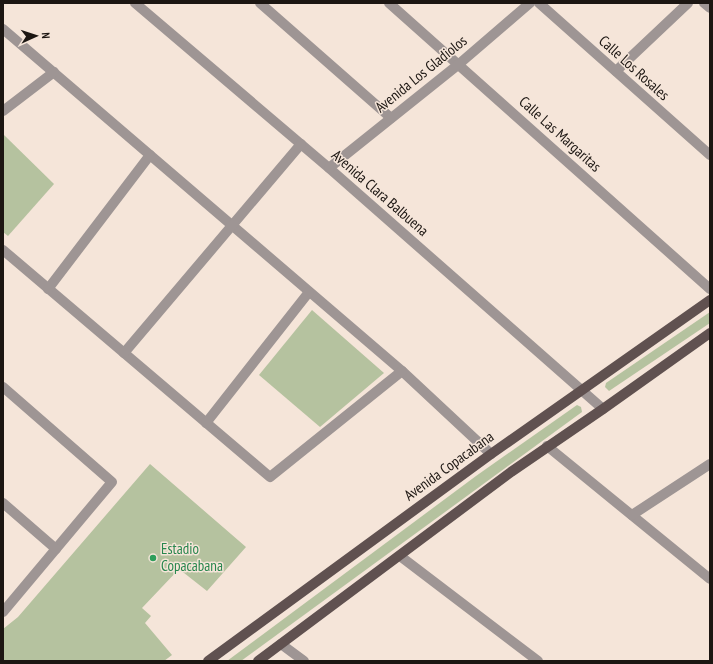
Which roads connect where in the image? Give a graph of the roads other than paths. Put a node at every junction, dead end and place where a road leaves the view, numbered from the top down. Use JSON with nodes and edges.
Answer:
{"nodes":[{"id":1,"x":135,"y":3,"type":"edge"},
{"id":2,"x":260,"y":3,"type":"edge"},
{"id":3,"x":389,"y":3,"type":"edge"},
{"id":4,"x":530,"y":3,"type":"edge"},
{"id":5,"x":539,"y":3,"type":"edge"},
{"id":6,"x":688,"y":3,"type":"edge"},
{"id":7,"x":704,"y":3,"type":"edge"},
{"id":8,"x":710,"y":8,"type":"edge"},
{"id":9,"x":3,"y":29,"type":"edge"},
{"id":10,"x":459,"y":64,"type":"junction"},
{"id":11,"x":616,"y":71,"type":"junction"},
{"id":12,"x":54,"y":72,"type":"junction"},
{"id":13,"x":3,"y":111,"type":"edge"},
{"id":14,"x":391,"y":118,"type":"junction"},
{"id":15,"x":301,"y":144,"type":"junction"},
{"id":16,"x":150,"y":154,"type":"junction"},
{"id":17,"x":710,"y":155,"type":"edge"},
{"id":18,"x":329,"y":168,"type":"junction"},
{"id":19,"x":232,"y":225,"type":"junction"},
{"id":20,"x":3,"y":250,"type":"edge"},
{"id":21,"x":48,"y":289,"type":"junction"},
{"id":22,"x":710,"y":289,"type":"edge"},
{"id":23,"x":309,"y":292,"type":"junction"},
{"id":24,"x":710,"y":300,"type":"edge"},
{"id":25,"x":710,"y":333,"type":"edge"},
{"id":26,"x":124,"y":353,"type":"junction"},
{"id":27,"x":402,"y":371,"type":"junction"},
{"id":28,"x":3,"y":387,"type":"edge"},
{"id":29,"x":581,"y":391,"type":"junction"},
{"id":30,"x":603,"y":409,"type":"junction"},
{"id":31,"x":206,"y":422,"type":"junction"},
{"id":32,"x":547,"y":446,"type":"junction"},
{"id":33,"x":491,"y":454,"type":"junction"},
{"id":34,"x":710,"y":464,"type":"edge"},
{"id":35,"x":3,"y":503,"type":"edge"},
{"id":36,"x":632,"y":515,"type":"junction"},
{"id":37,"x":56,"y":549,"type":"junction"},
{"id":38,"x":400,"y":556,"type":"junction"},
{"id":39,"x":710,"y":580,"type":"edge"},
{"id":40,"x":3,"y":612,"type":"edge"},
{"id":41,"x":281,"y":644,"type":"junction"},
{"id":42,"x":208,"y":661,"type":"edge"},
{"id":43,"x":258,"y":661,"type":"edge"},
{"id":44,"x":304,"y":661,"type":"edge"},
{"id":45,"x":538,"y":661,"type":"edge"}],
"edges":[{"from":1,"to":15,"type":"street","name":"Avenida Clara Balbuena"},
{"from":2,"to":14,"type":"street"},
{"from":3,"to":10,"type":"street","name":"Calle Las Margaritas"},
{"from":4,"to":10,"type":"street","name":"Avenida Los Gladiolos"},
{"from":5,"to":11,"type":"street","name":"Calle Los Rosales"},
{"from":6,"to":11,"type":"street"},
{"from":7,"to":8,"type":"street"},
{"from":9,"to":12,"type":"street"},
{"from":10,"to":14,"type":"street","name":"Avenida Los Gladiolos"},
{"from":10,"to":22,"type":"street","name":"Calle Las Margaritas"},
{"from":11,"to":17,"type":"street","name":"Calle Los Rosales"},
{"from":12,"to":13,"type":"street"},
{"from":12,"to":16,"type":"street"},
{"from":14,"to":18,"type":"street","name":"Avenida Los Gladiolos"},
{"from":15,"to":18,"type":"street","name":"Avenida Clara Balbuena"},
{"from":15,"to":19,"type":"street"},
{"from":16,"to":19,"type":"street"},
{"from":16,"to":21,"type":"street"},
{"from":18,"to":29,"type":"street","name":"Avenida Clara Balbuena"},
{"from":19,"to":23,"type":"street"},
{"from":19,"to":26,"type":"street"},
{"from":20,"to":21,"type":"street"},
{"from":21,"to":26,"type":"street"},
{"from":23,"to":27,"type":"street"},
{"from":23,"to":31,"type":"street"},
{"from":24,"to":29,"type":"main road","name":"Avenida Copacabana"},
{"from":25,"to":30,"type":"main road"},
{"from":26,"to":31,"type":"street"},
{"from":27,"to":31,"type":"street"},
{"from":27,"to":33,"type":"street"},
{"from":28,"to":37,"type":"street"},
{"from":29,"to":30,"type":"street","name":"Avenida Clara Balbuena"},
{"from":29,"to":33,"type":"main road","name":"Avenida Copacabana"},
{"from":30,"to":32,"type":"main road"},
{"from":32,"to":36,"type":"street"},
{"from":32,"to":38,"type":"main road"},
{"from":33,"to":42,"type":"main road","name":"Avenida Copacabana"},
{"from":34,"to":36,"type":"street"},
{"from":35,"to":37,"type":"street"},
{"from":36,"to":39,"type":"street"},
{"from":37,"to":40,"type":"street"},
{"from":38,"to":41,"type":"main road"},
{"from":38,"to":45,"type":"street"},
{"from":41,"to":43,"type":"main road"},
{"from":41,"to":44,"type":"street"}]}
